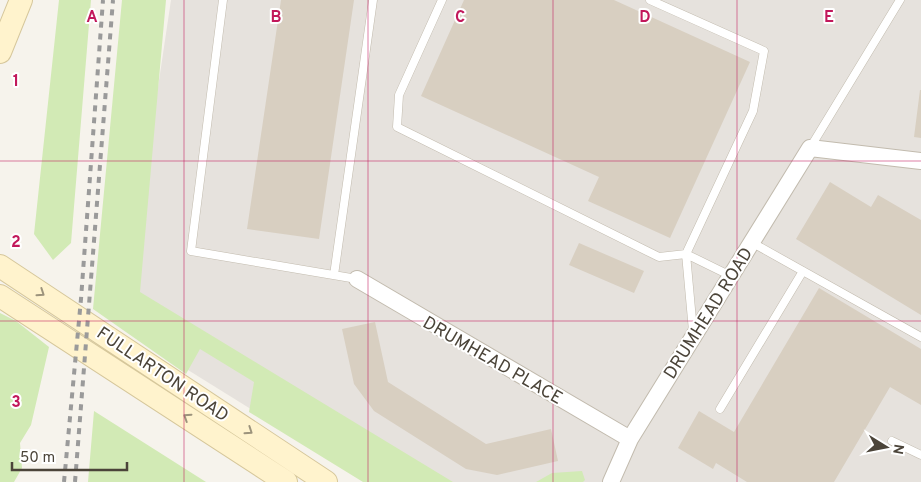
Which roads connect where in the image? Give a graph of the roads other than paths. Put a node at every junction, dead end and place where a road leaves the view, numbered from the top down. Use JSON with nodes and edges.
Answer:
{"nodes":[{"id":1,"x":21,"y":0,"type":"edge"},
{"id":2,"x":223,"y":0,"type":"edge"},
{"id":3,"x":373,"y":0,"type":"edge"},
{"id":4,"x":442,"y":0,"type":"edge"},
{"id":5,"x":650,"y":0,"type":"edge"},
{"id":6,"x":900,"y":0,"type":"edge"},
{"id":7,"x":0,"y":52,"type":"edge"},
{"id":8,"x":810,"y":148,"type":"junction"},
{"id":9,"x":921,"y":162,"type":"edge"},
{"id":10,"x":752,"y":242,"type":"junction"},
{"id":11,"x":686,"y":254,"type":"junction"},
{"id":12,"x":0,"y":266,"type":"edge"},
{"id":13,"x":803,"y":271,"type":"junction"},
{"id":14,"x":334,"y":275,"type":"junction"},
{"id":15,"x":731,"y":276,"type":"junction"},
{"id":16,"x":357,"y":279,"type":"joint"},
{"id":17,"x":0,"y":296,"type":"edge"},
{"id":18,"x":694,"y":336,"type":"junction"},
{"id":19,"x":921,"y":337,"type":"edge"},
{"id":20,"x":720,"y":409,"type":"dead end"},
{"id":21,"x":630,"y":440,"type":"junction"},
{"id":22,"x":892,"y":441,"type":"dead end"},
{"id":23,"x":921,"y":455,"type":"edge"},
{"id":24,"x":286,"y":482,"type":"edge"},
{"id":25,"x":326,"y":482,"type":"edge"},
{"id":26,"x":611,"y":482,"type":"edge"}],
"edges":[{"from":1,"to":7,"type":"street"},
{"from":2,"to":14,"type":"lane"},
{"from":3,"to":14,"type":"lane"},
{"from":4,"to":11,"type":"lane"},
{"from":5,"to":11,"type":"lane"},
{"from":6,"to":8,"type":"lane"},
{"from":8,"to":9,"type":"street"},
{"from":8,"to":10,"type":"street","name":"DRUMHEAD ROAD"},
{"from":10,"to":13,"type":"lane"},
{"from":10,"to":15,"type":"street","name":"DRUMHEAD ROAD"},
{"from":11,"to":15,"type":"lane"},
{"from":11,"to":18,"type":"lane"},
{"from":12,"to":25,"type":"street","name":"FULLARTON ROAD","one_way":true},
{"from":13,"to":19,"type":"lane"},
{"from":13,"to":20,"type":"lane"},
{"from":14,"to":16,"type":"lane"},
{"from":15,"to":18,"type":"street","name":"DRUMHEAD ROAD"},
{"from":16,"to":21,"type":"street","name":"DRUMHEAD PLACE"},
{"from":24,"to":17,"type":"street","name":"FULLARTON ROAD","one_way":true},
{"from":18,"to":21,"type":"street","name":"DRUMHEAD ROAD"},
{"from":21,"to":26,"type":"street","name":"DRUMHEAD ROAD"},
{"from":22,"to":23,"type":"lane"}]}
